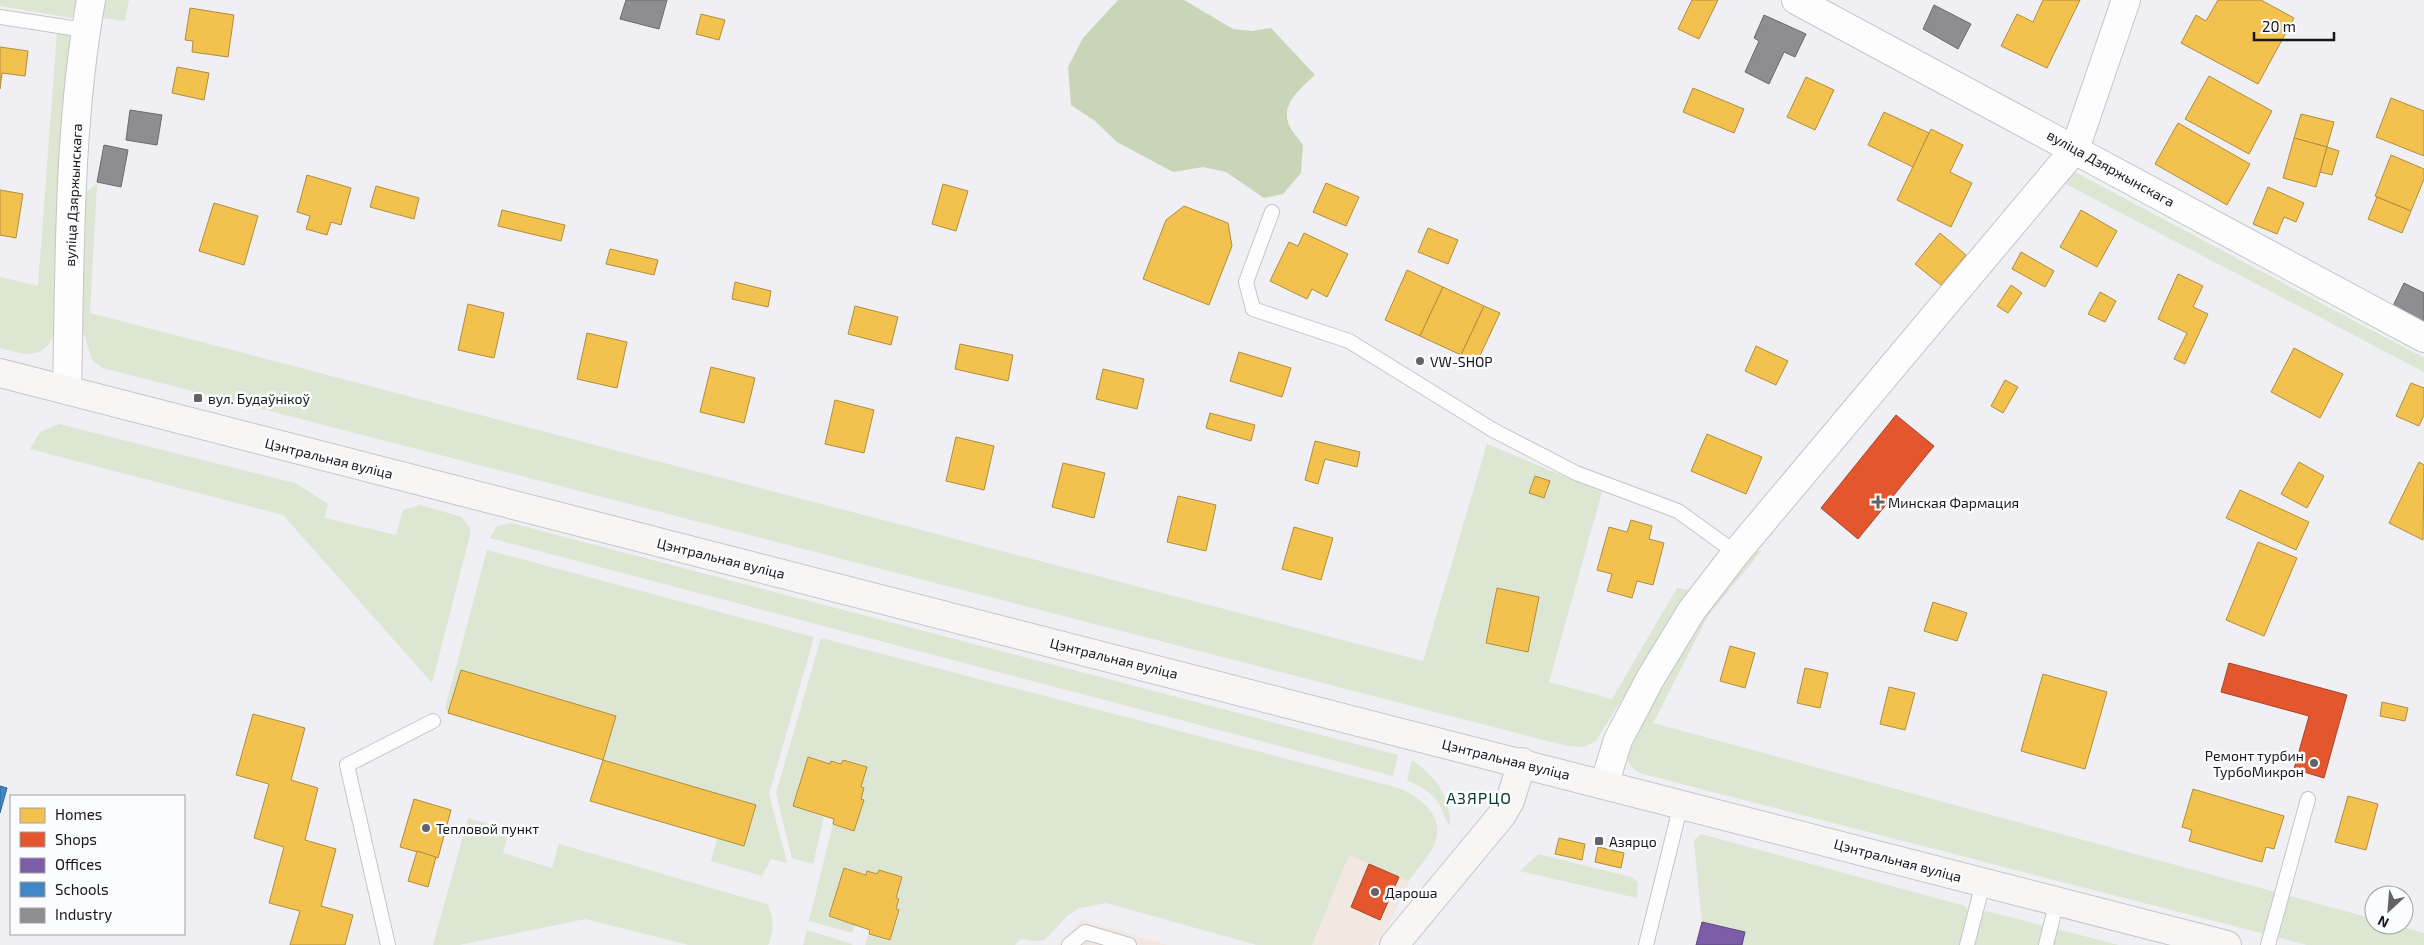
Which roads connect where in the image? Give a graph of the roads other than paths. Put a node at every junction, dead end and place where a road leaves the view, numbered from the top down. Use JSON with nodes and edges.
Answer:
{"nodes":[{"id":1,"x":90,"y":0,"type":"edge"},
{"id":2,"x":1796,"y":0,"type":"edge"},
{"id":3,"x":2126,"y":0,"type":"edge"},
{"id":4,"x":0,"y":17,"type":"edge"},
{"id":5,"x":85,"y":30,"type":"junction"},
{"id":6,"x":2075,"y":149,"type":"junction"},
{"id":7,"x":1272,"y":212,"type":"dead end"},
{"id":8,"x":2424,"y":338,"type":"edge"},
{"id":9,"x":0,"y":373,"type":"edge"},
{"id":10,"x":67,"y":390,"type":"junction"},
{"id":11,"x":1736,"y":553,"type":"junction"},
{"id":12,"x":433,"y":720,"type":"dead end"},
{"id":13,"x":1522,"y":762,"type":"junction"},
{"id":14,"x":1604,"y":785,"type":"junction"},
{"id":15,"x":2308,"y":799,"type":"dead end"},
{"id":16,"x":1681,"y":804,"type":"junction"},
{"id":17,"x":1983,"y":882,"type":"junction"},
{"id":18,"x":2056,"y":902,"type":"junction"},
{"id":19,"x":388,"y":945,"type":"edge"},
{"id":20,"x":1069,"y":945,"type":"edge"},
{"id":21,"x":1130,"y":945,"type":"edge"},
{"id":22,"x":1394,"y":945,"type":"edge"},
{"id":23,"x":1646,"y":945,"type":"edge"},
{"id":24,"x":1967,"y":945,"type":"edge"},
{"id":25,"x":2046,"y":945,"type":"edge"},
{"id":26,"x":2227,"y":945,"type":"edge"},
{"id":27,"x":2268,"y":945,"type":"edge"}],
"edges":[{"from":1,"to":5,"type":"street","name":"вуліца Дзяржынскага"},
{"from":2,"to":6,"type":"street","name":"вуліца Дзяржынскага"},
{"from":3,"to":6,"type":"street"},
{"from":4,"to":5,"type":"lane"},
{"from":5,"to":10,"type":"street","name":"вуліца Дзяржынскага"},
{"from":6,"to":8,"type":"street","name":"вуліца Дзяржынскага"},
{"from":6,"to":11,"type":"street"},
{"from":7,"to":11,"type":"lane"},
{"from":9,"to":10,"type":"main road","name":"Цэнтральная вуліца"},
{"from":10,"to":13,"type":"main road","name":"Цэнтральная вуліца"},
{"from":11,"to":14,"type":"street"},
{"from":12,"to":19,"type":"lane"},
{"from":13,"to":14,"type":"main road","name":"Цэнтральная вуліца"},
{"from":13,"to":22,"type":"main road"},
{"from":14,"to":16,"type":"main road","name":"Цэнтральная вуліца"},
{"from":15,"to":27,"type":"lane"},
{"from":16,"to":17,"type":"main road","name":"Цэнтральная вуліца"},
{"from":16,"to":23,"type":"lane"},
{"from":17,"to":18,"type":"main road","name":"Цэнтральная вуліца"},
{"from":17,"to":24,"type":"lane"},
{"from":18,"to":25,"type":"lane"},
{"from":18,"to":26,"type":"main road","name":"Цэнтральная вуліца"},
{"from":20,"to":21,"type":"lane"}]}
